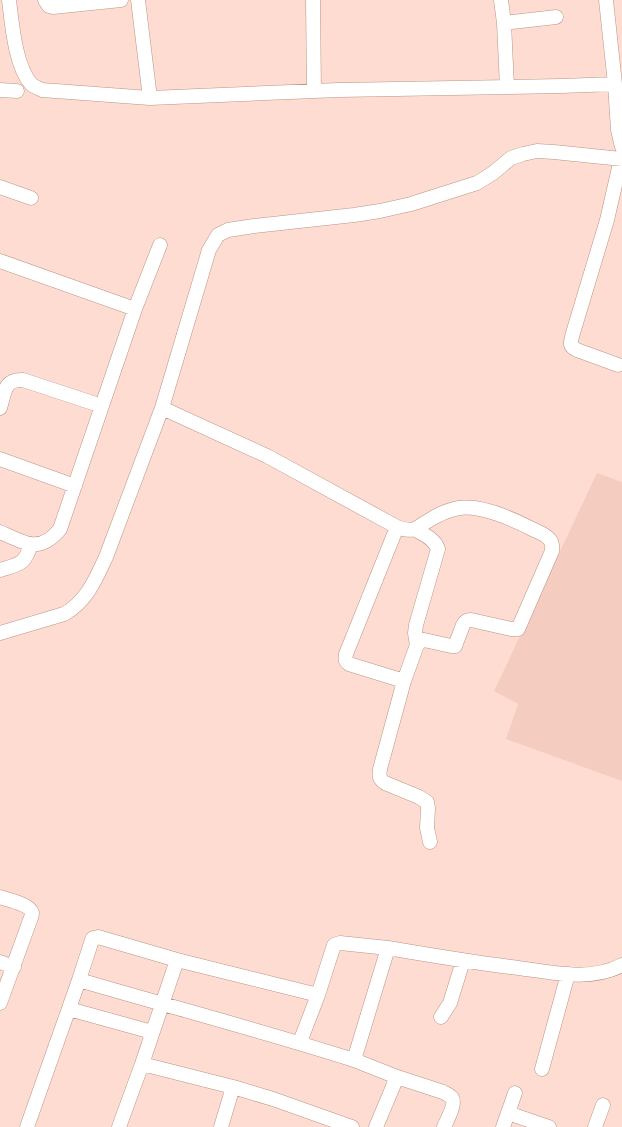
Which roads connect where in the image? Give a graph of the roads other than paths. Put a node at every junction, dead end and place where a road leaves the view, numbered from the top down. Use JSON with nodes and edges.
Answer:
{"nodes":[{"id":1,"x":9,"y":0,"type":"edge"},
{"id":2,"x":45,"y":0,"type":"edge"},
{"id":3,"x":121,"y":0,"type":"edge"},
{"id":4,"x":138,"y":0,"type":"edge"},
{"id":5,"x":313,"y":0,"type":"edge"},
{"id":6,"x":501,"y":0,"type":"edge"},
{"id":7,"x":606,"y":0,"type":"edge"},
{"id":8,"x":556,"y":17,"type":"dead end"},
{"id":9,"x":6,"y":20,"type":"edge"},
{"id":10,"x":504,"y":23,"type":"junction"},
{"id":11,"x":614,"y":84,"type":"junction"},
{"id":12,"x":507,"y":87,"type":"junction"},
{"id":13,"x":0,"y":90,"type":"edge"},
{"id":14,"x":17,"y":91,"type":"dead end"},
{"id":15,"x":314,"y":91,"type":"junction"},
{"id":16,"x":150,"y":98,"type":"junction"},
{"id":17,"x":621,"y":145,"type":"edge"},
{"id":18,"x":0,"y":187,"type":"edge"},
{"id":19,"x":31,"y":198,"type":"dead end"},
{"id":20,"x":160,"y":245,"type":"dead end"},
{"id":21,"x":0,"y":261,"type":"edge"},
{"id":22,"x":135,"y":309,"type":"junction"},
{"id":23,"x":618,"y":365,"type":"dead end"},
{"id":24,"x":102,"y":406,"type":"junction"},
{"id":25,"x":0,"y":408,"type":"edge"},
{"id":26,"x":162,"y":408,"type":"junction"},
{"id":27,"x":0,"y":458,"type":"edge"},
{"id":28,"x":75,"y":486,"type":"junction"},
{"id":29,"x":397,"y":527,"type":"junction"},
{"id":30,"x":414,"y":529,"type":"junction"},
{"id":31,"x":0,"y":532,"type":"edge"},
{"id":32,"x":31,"y":544,"type":"junction"},
{"id":33,"x":0,"y":570,"type":"edge"},
{"id":34,"x":0,"y":633,"type":"edge"},
{"id":35,"x":417,"y":645,"type":"junction"},
{"id":36,"x":404,"y":681,"type":"junction"},
{"id":37,"x":430,"y":842,"type":"dead end"},
{"id":38,"x":0,"y":897,"type":"edge"},
{"id":39,"x":388,"y":948,"type":"junction"},
{"id":40,"x":177,"y":960,"type":"junction"},
{"id":41,"x":463,"y":961,"type":"junction"},
{"id":42,"x":0,"y":962,"type":"edge"},
{"id":43,"x":622,"y":965,"type":"edge"},
{"id":44,"x":14,"y":967,"type":"junction"},
{"id":45,"x":568,"y":974,"type":"junction"},
{"id":46,"x":79,"y":980,"type":"junction"},
{"id":47,"x":318,"y":995,"type":"junction"},
{"id":48,"x":0,"y":1003,"type":"edge"},
{"id":49,"x":162,"y":1004,"type":"junction"},
{"id":50,"x":69,"y":1009,"type":"junction"},
{"id":51,"x":441,"y":1017,"type":"dead end"},
{"id":52,"x":152,"y":1032,"type":"junction"},
{"id":53,"x":300,"y":1042,"type":"junction"},
{"id":54,"x":354,"y":1060,"type":"junction"},
{"id":55,"x":142,"y":1064,"type":"junction"},
{"id":56,"x":542,"y":1069,"type":"dead end"},
{"id":57,"x":397,"y":1077,"type":"junction"},
{"id":58,"x":233,"y":1087,"type":"junction"},
{"id":59,"x":515,"y":1093,"type":"dead end"},
{"id":60,"x":603,"y":1105,"type":"dead end"},
{"id":61,"x":508,"y":1113,"type":"junction"},
{"id":62,"x":27,"y":1127,"type":"edge"},
{"id":63,"x":119,"y":1127,"type":"edge"},
{"id":64,"x":221,"y":1127,"type":"edge"},
{"id":65,"x":352,"y":1127,"type":"edge"},
{"id":66,"x":376,"y":1127,"type":"edge"},
{"id":67,"x":444,"y":1127,"type":"edge"},
{"id":68,"x":503,"y":1127,"type":"edge"},
{"id":69,"x":549,"y":1127,"type":"edge"},
{"id":70,"x":596,"y":1127,"type":"edge"}],
"edges":[{"from":1,"to":9,"type":"street"},
{"from":2,"to":3,"type":"street"},
{"from":4,"to":16,"type":"street"},
{"from":5,"to":15,"type":"street"},
{"from":6,"to":10,"type":"street"},
{"from":7,"to":11,"type":"street"},
{"from":8,"to":10,"type":"street"},
{"from":9,"to":16,"type":"street"},
{"from":10,"to":12,"type":"street"},
{"from":11,"to":12,"type":"street"},
{"from":11,"to":17,"type":"street"},
{"from":12,"to":15,"type":"street"},
{"from":13,"to":14,"type":"street"},
{"from":15,"to":16,"type":"street"},
{"from":17,"to":23,"type":"street"},
{"from":17,"to":26,"type":"street"},
{"from":18,"to":19,"type":"street"},
{"from":20,"to":22,"type":"street"},
{"from":21,"to":22,"type":"street"},
{"from":22,"to":24,"type":"street"},
{"from":24,"to":25,"type":"street"},
{"from":24,"to":28,"type":"street"},
{"from":26,"to":29,"type":"street"},
{"from":26,"to":34,"type":"street"},
{"from":27,"to":28,"type":"street"},
{"from":28,"to":32,"type":"street"},
{"from":29,"to":30,"type":"street"},
{"from":29,"to":36,"type":"street"},
{"from":30,"to":35,"type":"street"},
{"from":30,"to":35,"type":"street"},
{"from":31,"to":32,"type":"street"},
{"from":32,"to":33,"type":"street"},
{"from":35,"to":36,"type":"street"},
{"from":36,"to":37,"type":"street"},
{"from":38,"to":44,"type":"street"},
{"from":39,"to":41,"type":"street"},
{"from":39,"to":47,"type":"street"},
{"from":39,"to":54,"type":"street"},
{"from":40,"to":46,"type":"street"},
{"from":40,"to":47,"type":"street"},
{"from":40,"to":49,"type":"street"},
{"from":41,"to":45,"type":"street"},
{"from":41,"to":51,"type":"street"},
{"from":42,"to":44,"type":"street"},
{"from":43,"to":45,"type":"street"},
{"from":44,"to":48,"type":"street"},
{"from":45,"to":56,"type":"street"},
{"from":46,"to":49,"type":"street"},
{"from":46,"to":50,"type":"street"},
{"from":47,"to":53,"type":"street"},
{"from":49,"to":52,"type":"street"},
{"from":49,"to":53,"type":"street"},
{"from":50,"to":52,"type":"street"},
{"from":50,"to":62,"type":"street"},
{"from":52,"to":55,"type":"street"},
{"from":53,"to":54,"type":"street"},
{"from":54,"to":57,"type":"street"},
{"from":55,"to":58,"type":"street"},
{"from":55,"to":63,"type":"street"},
{"from":57,"to":66,"type":"street"},
{"from":57,"to":67,"type":"street"},
{"from":58,"to":64,"type":"street"},
{"from":58,"to":65,"type":"street"},
{"from":59,"to":61,"type":"street"},
{"from":60,"to":70,"type":"street"},
{"from":61,"to":68,"type":"street"},
{"from":61,"to":69,"type":"street"}]}
